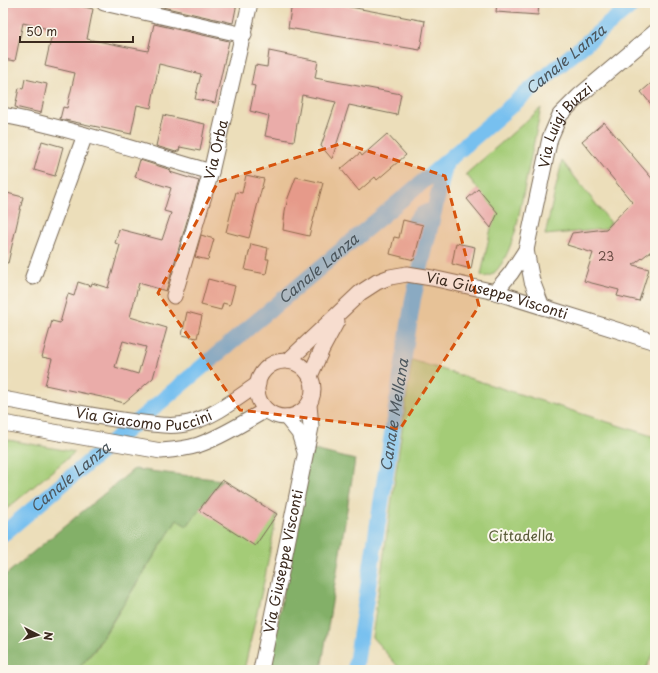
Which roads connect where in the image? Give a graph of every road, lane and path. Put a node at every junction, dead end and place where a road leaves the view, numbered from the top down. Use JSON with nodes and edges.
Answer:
{"nodes":[{"id":1,"x":104,"y":3,"type":"edge"},
{"id":2,"x":250,"y":3,"type":"edge"},
{"id":3,"x":655,"y":32,"type":"edge"},
{"id":4,"x":244,"y":35,"type":"junction"},
{"id":5,"x":3,"y":115,"type":"edge"},
{"id":6,"x":85,"y":135,"type":"junction"},
{"id":7,"x":211,"y":172,"type":"junction"},
{"id":8,"x":526,"y":250,"type":"junction"},
{"id":9,"x":33,"y":277,"type":"dead end"},
{"id":10,"x":494,"y":292,"type":"junction"},
{"id":11,"x":174,"y":296,"type":"dead end"},
{"id":12,"x":542,"y":306,"type":"junction"},
{"id":13,"x":345,"y":308,"type":"junction"},
{"id":14,"x":655,"y":342,"type":"edge"},
{"id":15,"x":288,"y":361,"type":"junction"},
{"id":16,"x":310,"y":376,"type":"junction"},
{"id":17,"x":258,"y":384,"type":"junction"},
{"id":18,"x":3,"y":399,"type":"edge"},
{"id":19,"x":21,"y":402,"type":"junction"},
{"id":20,"x":309,"y":405,"type":"junction"},
{"id":21,"x":266,"y":410,"type":"junction"},
{"id":22,"x":286,"y":417,"type":"junction"},
{"id":23,"x":10,"y":424,"type":"edge"},
{"id":24,"x":305,"y":453,"type":"junction"},
{"id":25,"x":261,"y":670,"type":"edge"}],
"edges":[{"from":1,"to":4,"type":"street"},
{"from":2,"to":4,"type":"street","name":"Via Orba"},
{"from":3,"to":8,"type":"street","name":"Via Luigi Buzzi"},
{"from":4,"to":7,"type":"street","name":"Via Orba"},
{"from":5,"to":6,"type":"street"},
{"from":6,"to":7,"type":"street"},
{"from":6,"to":9,"type":"street"},
{"from":7,"to":11,"type":"street","name":"Via Orba"},
{"from":8,"to":10,"type":"street","name":"Via Luigi Buzzi"},
{"from":8,"to":12,"type":"street","name":"Via Luigi Buzzi"},
{"from":10,"to":12,"type":"street","name":"Via Giuseppe Visconti"},
{"from":10,"to":13,"type":"street","name":"Via Giuseppe Visconti"},
{"from":12,"to":14,"type":"street","name":"Via Giuseppe Visconti"},
{"from":13,"to":15,"type":"street","name":"Via Giuseppe Visconti"},
{"from":13,"to":16,"type":"street","name":"Via Giuseppe Visconti"},
{"from":15,"to":16,"type":"street"},
{"from":15,"to":17,"type":"street"},
{"from":16,"to":20,"type":"street"},
{"from":17,"to":19,"type":"street","name":"Via Giacomo Puccini"},
{"from":17,"to":21,"type":"street"},
{"from":18,"to":19,"type":"street","name":"Via Giacomo Puccini"},
{"from":19,"to":23,"type":"street","name":"Via Giacomo Puccini"},
{"from":20,"to":22,"type":"street"},
{"from":20,"to":24,"type":"street","name":"Via Giuseppe Visconti"},
{"from":21,"to":22,"type":"street"},
{"from":21,"to":23,"type":"street","name":"Via Giacomo Puccini"},
{"from":22,"to":24,"type":"street","name":"Via Giuseppe Visconti"},
{"from":24,"to":25,"type":"street","name":"Via Giuseppe Visconti"}]}
